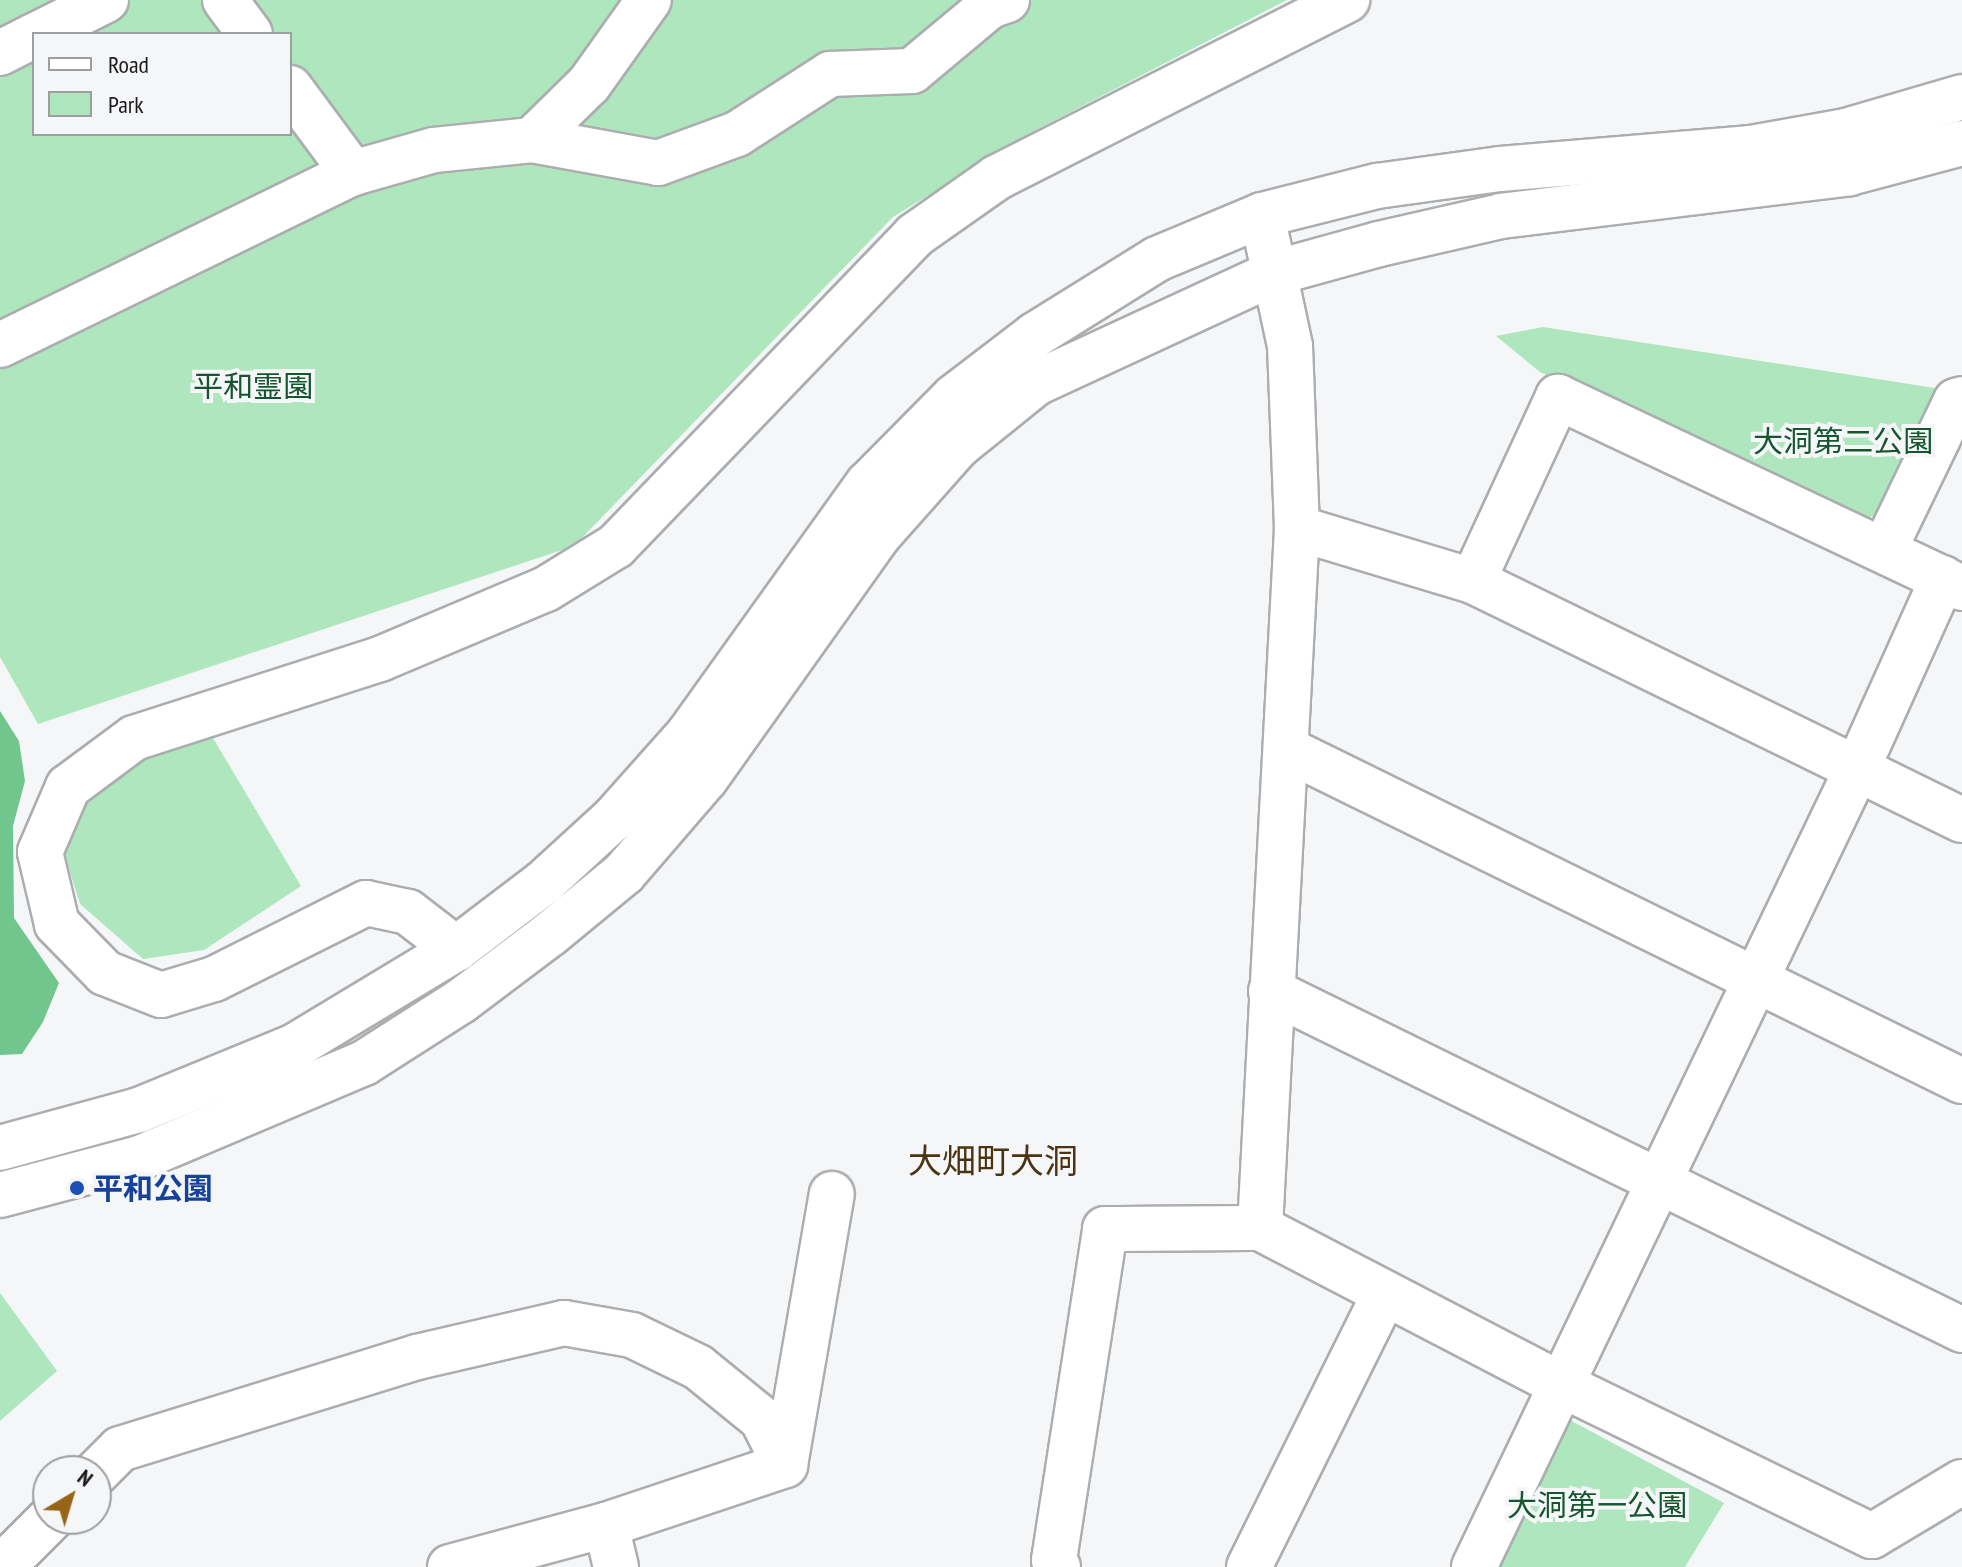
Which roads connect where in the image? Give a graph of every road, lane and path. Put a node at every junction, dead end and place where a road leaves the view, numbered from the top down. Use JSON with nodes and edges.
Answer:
{"nodes":[{"id":1,"x":106,"y":0,"type":"edge"},
{"id":2,"x":225,"y":0,"type":"edge"},
{"id":3,"x":649,"y":0,"type":"edge"},
{"id":4,"x":1007,"y":0,"type":"edge"},
{"id":5,"x":1347,"y":0,"type":"edge"},
{"id":6,"x":42,"y":32,"type":"edge"},
{"id":7,"x":249,"y":32,"type":"edge"},
{"id":8,"x":32,"y":37,"type":"edge"},
{"id":9,"x":0,"y":53,"type":"edge"},
{"id":10,"x":292,"y":91,"type":"edge"},
{"id":11,"x":1962,"y":97,"type":"edge"},
{"id":12,"x":532,"y":140,"type":"junction"},
{"id":13,"x":1962,"y":143,"type":"edge"},
{"id":14,"x":353,"y":173,"type":"junction"},
{"id":15,"x":1262,"y":215,"type":"junction"},
{"id":16,"x":1274,"y":273,"type":"junction"},
{"id":17,"x":0,"y":345,"type":"edge"},
{"id":18,"x":1962,"y":399,"type":"edge"},
{"id":19,"x":1297,"y":528,"type":"junction"},
{"id":20,"x":1884,"y":550,"type":"junction"},
{"id":21,"x":1473,"y":581,"type":"junction"},
{"id":22,"x":1952,"y":583,"type":"edge"},
{"id":23,"x":1286,"y":749,"type":"junction"},
{"id":24,"x":1858,"y":767,"type":"junction"},
{"id":25,"x":1962,"y":820,"type":"edge"},
{"id":26,"x":456,"y":949,"type":"junction"},
{"id":27,"x":1757,"y":980,"type":"junction"},
{"id":28,"x":1271,"y":991,"type":"junction"},
{"id":29,"x":1962,"y":1081,"type":"edge"},
{"id":30,"x":0,"y":1148,"type":"edge"},
{"id":31,"x":1656,"y":1182,"type":"junction"},
{"id":32,"x":832,"y":1194,"type":"dead end"},
{"id":33,"x":0,"y":1195,"type":"edge"},
{"id":34,"x":1260,"y":1228,"type":"junction"},
{"id":35,"x":1384,"y":1295,"type":"junction"},
{"id":36,"x":1962,"y":1330,"type":"edge"},
{"id":37,"x":1560,"y":1384,"type":"junction"},
{"id":38,"x":112,"y":1457,"type":"edge"},
{"id":39,"x":785,"y":1465,"type":"junction"},
{"id":40,"x":1962,"y":1482,"type":"edge"},
{"id":41,"x":606,"y":1525,"type":"junction"},
{"id":42,"x":34,"y":1535,"type":"edge"},
{"id":43,"x":2,"y":1567,"type":"edge"},
{"id":44,"x":450,"y":1567,"type":"edge"},
{"id":45,"x":616,"y":1567,"type":"edge"},
{"id":46,"x":1058,"y":1567,"type":"edge"},
{"id":47,"x":1249,"y":1567,"type":"edge"},
{"id":48,"x":1474,"y":1567,"type":"edge"}],
"edges":[{"from":1,"to":6,"type":"street"},
{"from":2,"to":7,"type":"street"},
{"from":3,"to":12,"type":"street"},
{"from":4,"to":12,"type":"street"},
{"from":5,"to":26,"type":"street"},
{"from":8,"to":9,"type":"street"},
{"from":10,"to":14,"type":"street"},
{"from":11,"to":15,"type":"street"},
{"from":12,"to":14,"type":"street"},
{"from":13,"to":16,"type":"street"},
{"from":14,"to":17,"type":"street"},
{"from":15,"to":16,"type":"street"},
{"from":15,"to":26,"type":"street"},
{"from":16,"to":19,"type":"street"},
{"from":16,"to":33,"type":"street"},
{"from":18,"to":20,"type":"street"},
{"from":19,"to":21,"type":"street"},
{"from":19,"to":23,"type":"street"},
{"from":20,"to":21,"type":"street"},
{"from":20,"to":22,"type":"street"},
{"from":21,"to":24,"type":"street"},
{"from":22,"to":24,"type":"street"},
{"from":23,"to":27,"type":"street"},
{"from":23,"to":28,"type":"street"},
{"from":24,"to":25,"type":"street"},
{"from":24,"to":27,"type":"street"},
{"from":26,"to":30,"type":"street"},
{"from":27,"to":29,"type":"street"},
{"from":27,"to":31,"type":"street"},
{"from":28,"to":31,"type":"street"},
{"from":28,"to":34,"type":"street"},
{"from":31,"to":36,"type":"street"},
{"from":31,"to":37,"type":"street"},
{"from":32,"to":39,"type":"street"},
{"from":34,"to":35,"type":"street"},
{"from":34,"to":46,"type":"street"},
{"from":35,"to":37,"type":"street"},
{"from":35,"to":47,"type":"street"},
{"from":37,"to":40,"type":"street"},
{"from":37,"to":48,"type":"street"},
{"from":38,"to":39,"type":"street"},
{"from":39,"to":41,"type":"street"},
{"from":41,"to":44,"type":"street"},
{"from":41,"to":45,"type":"street"},
{"from":42,"to":43,"type":"street"}]}
